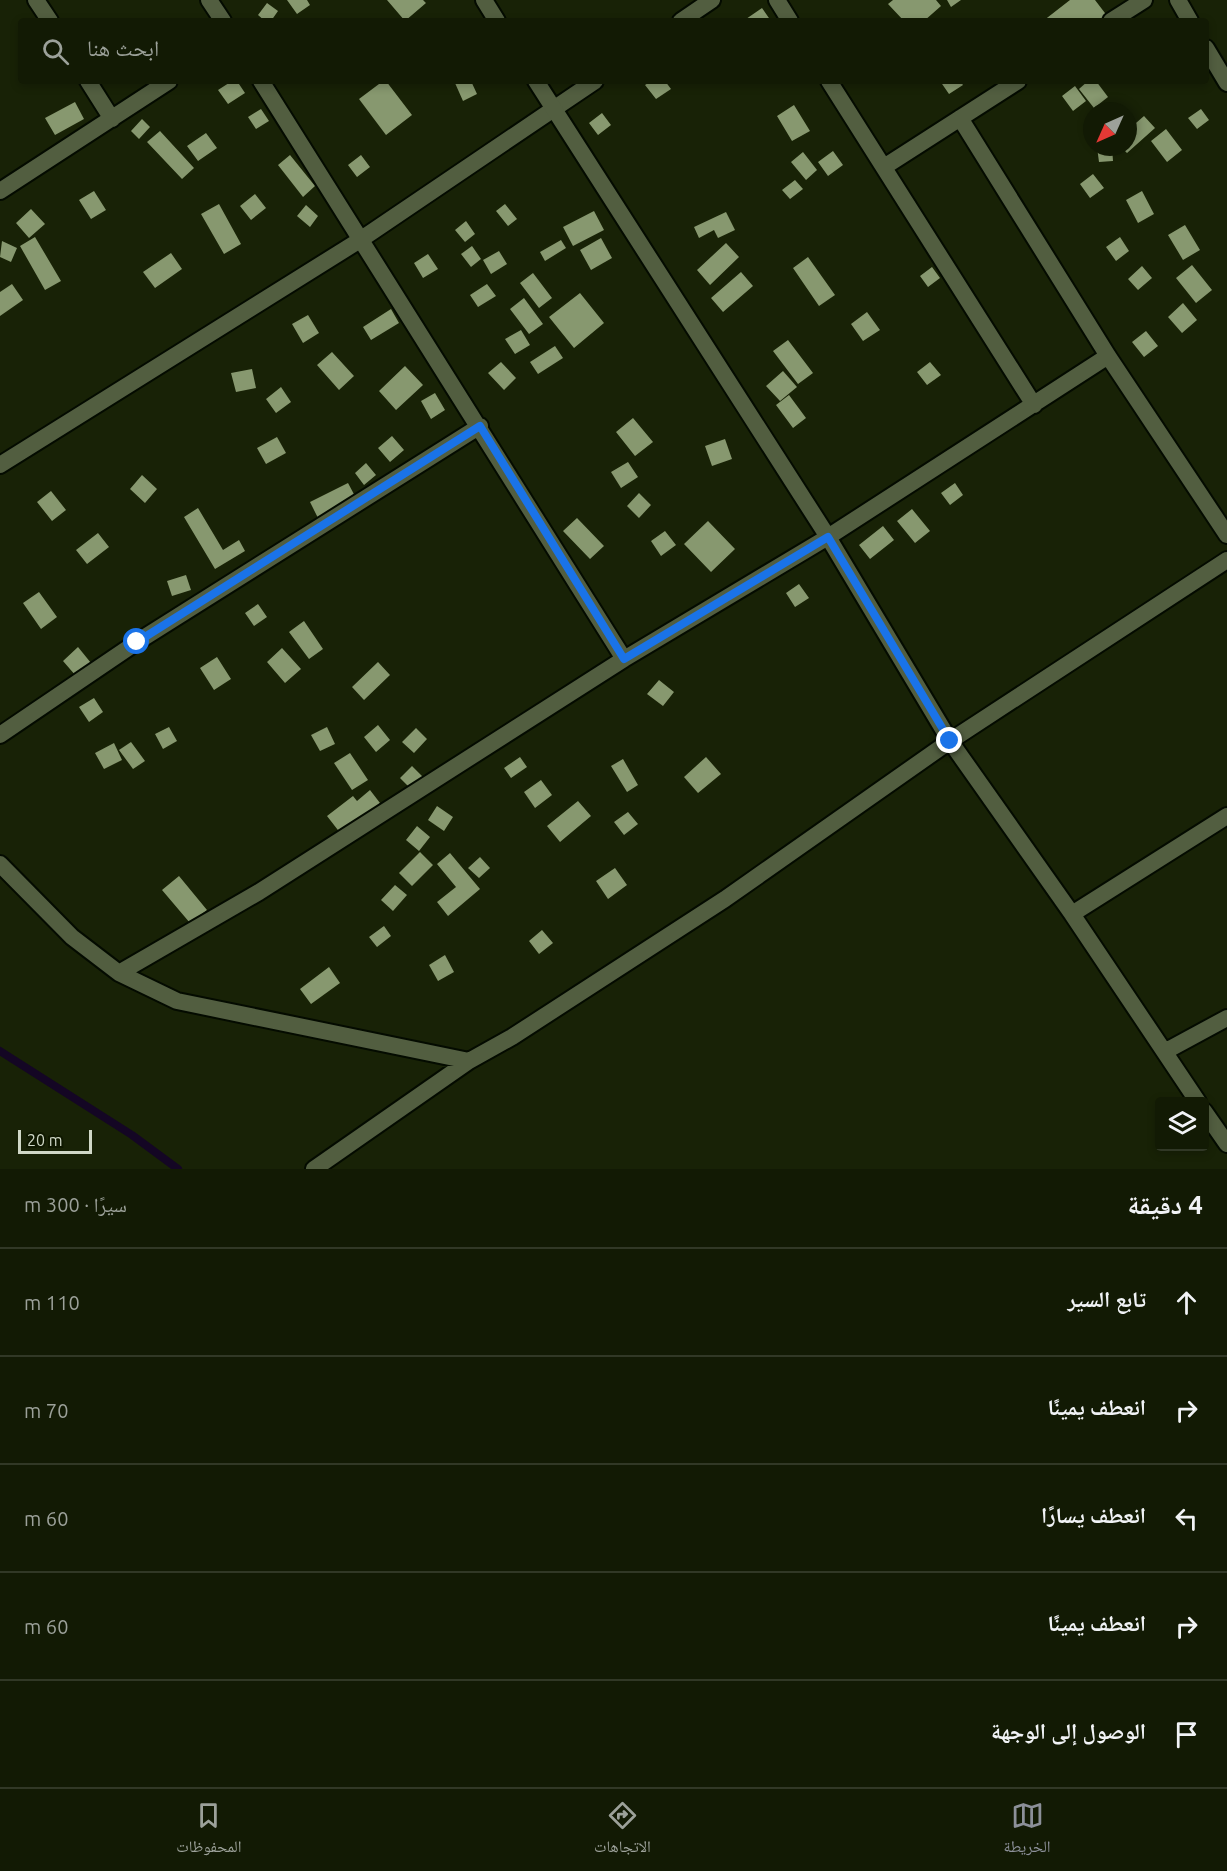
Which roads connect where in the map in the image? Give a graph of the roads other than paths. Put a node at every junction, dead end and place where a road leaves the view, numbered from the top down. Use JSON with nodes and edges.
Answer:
{"nodes":[{"id":1,"x":36,"y":0,"type":"edge"},
{"id":2,"x":210,"y":0,"type":"edge"},
{"id":3,"x":484,"y":0,"type":"edge"},
{"id":4,"x":712,"y":0,"type":"edge"},
{"id":5,"x":777,"y":0,"type":"edge"},
{"id":6,"x":1144,"y":0,"type":"edge"},
{"id":7,"x":1178,"y":0,"type":"edge"},
{"id":8,"x":48,"y":18,"type":"edge"},
{"id":9,"x":221,"y":18,"type":"edge"},
{"id":10,"x":495,"y":18,"type":"edge"},
{"id":11,"x":685,"y":18,"type":"edge"},
{"id":12,"x":788,"y":18,"type":"edge"},
{"id":13,"x":1117,"y":18,"type":"edge"},
{"id":14,"x":1188,"y":18,"type":"edge"},
{"id":15,"x":1209,"y":53,"type":"edge"},
{"id":16,"x":1227,"y":83,"type":"edge"},
{"id":17,"x":90,"y":84,"type":"edge"},
{"id":18,"x":164,"y":84,"type":"edge"},
{"id":19,"x":263,"y":84,"type":"edge"},
{"id":20,"x":538,"y":84,"type":"edge"},
{"id":21,"x":591,"y":84,"type":"edge"},
{"id":22,"x":831,"y":84,"type":"edge"},
{"id":23,"x":1013,"y":84,"type":"edge"},
{"id":24,"x":554,"y":109,"type":"junction"},
{"id":25,"x":960,"y":118,"type":"junction"},
{"id":26,"x":112,"y":119,"type":"junction"},
{"id":27,"x":884,"y":167,"type":"junction"},
{"id":28,"x":0,"y":190,"type":"edge"},
{"id":29,"x":360,"y":240,"type":"junction"},
{"id":30,"x":1108,"y":356,"type":"junction"},
{"id":31,"x":1034,"y":405,"type":"junction"},
{"id":32,"x":480,"y":426,"type":"junction"},
{"id":33,"x":0,"y":465,"type":"edge"},
{"id":34,"x":1227,"y":535,"type":"edge"},
{"id":35,"x":828,"y":537,"type":"junction"},
{"id":36,"x":1227,"y":560,"type":"edge"},
{"id":37,"x":624,"y":659,"type":"junction"},
{"id":38,"x":0,"y":735,"type":"edge"},
{"id":39,"x":950,"y":741,"type":"junction"},
{"id":40,"x":1227,"y":816,"type":"edge"},
{"id":41,"x":0,"y":864,"type":"edge"},
{"id":42,"x":1072,"y":914,"type":"junction"},
{"id":43,"x":119,"y":973,"type":"junction"},
{"id":44,"x":1227,"y":1018,"type":"edge"},
{"id":45,"x":1166,"y":1051,"type":"junction"},
{"id":46,"x":469,"y":1061,"type":"junction"},
{"id":47,"x":1195,"y":1097,"type":"edge"},
{"id":48,"x":1209,"y":1118,"type":"edge"},
{"id":49,"x":1227,"y":1144,"type":"edge"},
{"id":50,"x":314,"y":1169,"type":"edge"}],
"edges":[{"from":1,"to":8,"type":"street"},
{"from":2,"to":9,"type":"street"},
{"from":3,"to":10,"type":"street"},
{"from":4,"to":11,"type":"street"},
{"from":5,"to":12,"type":"street"},
{"from":6,"to":13,"type":"street"},
{"from":7,"to":14,"type":"street"},
{"from":15,"to":16,"type":"street"},
{"from":17,"to":26,"type":"street"},
{"from":18,"to":26,"type":"street"},
{"from":19,"to":29,"type":"street"},
{"from":20,"to":24,"type":"street"},
{"from":21,"to":24,"type":"street"},
{"from":22,"to":27,"type":"street"},
{"from":23,"to":25,"type":"street"},
{"from":24,"to":29,"type":"street"},
{"from":24,"to":35,"type":"street"},
{"from":25,"to":27,"type":"street"},
{"from":25,"to":30,"type":"street"},
{"from":26,"to":28,"type":"street"},
{"from":27,"to":31,"type":"street"},
{"from":29,"to":32,"type":"street"},
{"from":29,"to":33,"type":"street"},
{"from":30,"to":31,"type":"street"},
{"from":30,"to":34,"type":"street"},
{"from":31,"to":35,"type":"street"},
{"from":32,"to":37,"type":"street"},
{"from":32,"to":38,"type":"street"},
{"from":35,"to":37,"type":"street"},
{"from":35,"to":39,"type":"street"},
{"from":36,"to":39,"type":"street"},
{"from":37,"to":43,"type":"street"},
{"from":39,"to":42,"type":"street"},
{"from":39,"to":46,"type":"street"},
{"from":40,"to":42,"type":"street"},
{"from":41,"to":43,"type":"street"},
{"from":42,"to":45,"type":"street"},
{"from":43,"to":46,"type":"street"},
{"from":44,"to":45,"type":"street"},
{"from":45,"to":47,"type":"street"},
{"from":46,"to":50,"type":"street"},
{"from":48,"to":49,"type":"street"}]}
